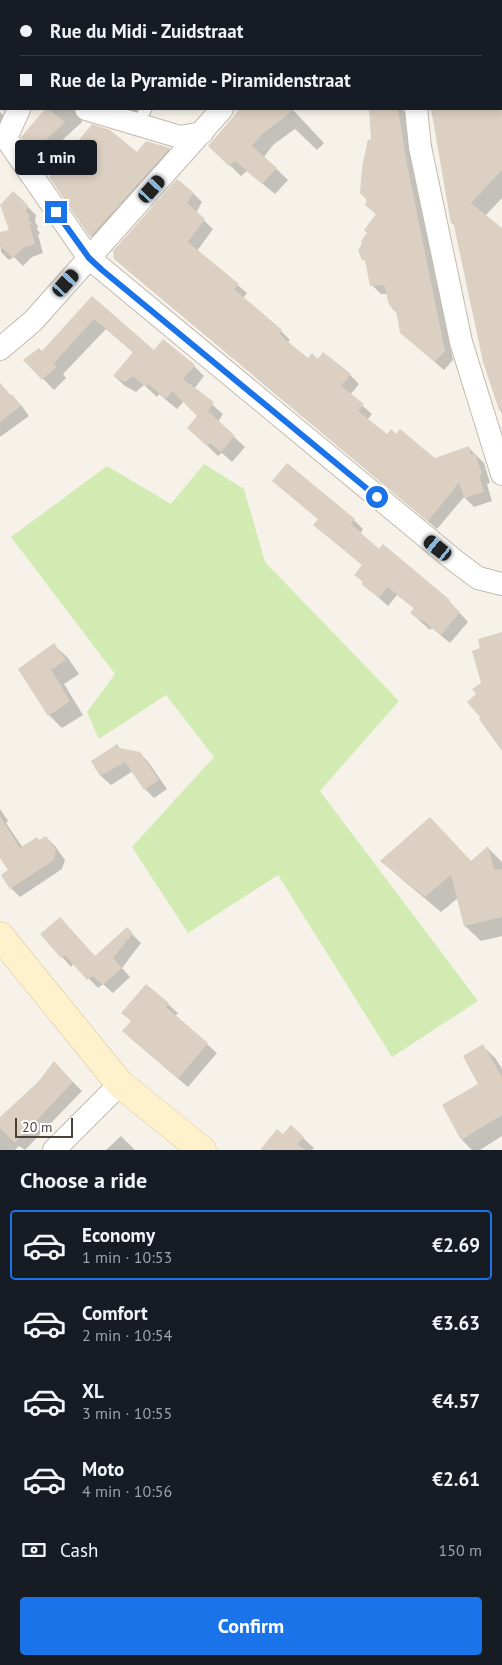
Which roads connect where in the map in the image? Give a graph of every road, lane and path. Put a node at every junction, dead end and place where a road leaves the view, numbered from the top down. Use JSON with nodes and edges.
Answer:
{"nodes":[{"id":1,"x":19,"y":110,"type":"edge"},
{"id":2,"x":93,"y":110,"type":"edge"},
{"id":3,"x":221,"y":110,"type":"edge"},
{"id":4,"x":416,"y":110,"type":"edge"},
{"id":5,"x":141,"y":117,"type":"edge"},
{"id":6,"x":202,"y":133,"type":"junction"},
{"id":7,"x":89,"y":258,"type":"junction"},
{"id":8,"x":0,"y":349,"type":"edge"},
{"id":9,"x":502,"y":474,"type":"edge"},
{"id":10,"x":502,"y":584,"type":"edge"},
{"id":11,"x":0,"y":936,"type":"edge"},
{"id":12,"x":120,"y":1084,"type":"junction"},
{"id":13,"x":54,"y":1150,"type":"edge"},
{"id":14,"x":202,"y":1150,"type":"edge"}],
"edges":[{"from":1,"to":7,"type":"street"},
{"from":2,"to":5,"type":"street"},
{"from":3,"to":6,"type":"street"},
{"from":4,"to":9,"type":"street"},
{"from":5,"to":6,"type":"street"},
{"from":6,"to":7,"type":"street"},
{"from":7,"to":8,"type":"street"},
{"from":7,"to":10,"type":"street"},
{"from":11,"to":12,"type":"street"},
{"from":12,"to":13,"type":"street"},
{"from":12,"to":14,"type":"street"}]}
